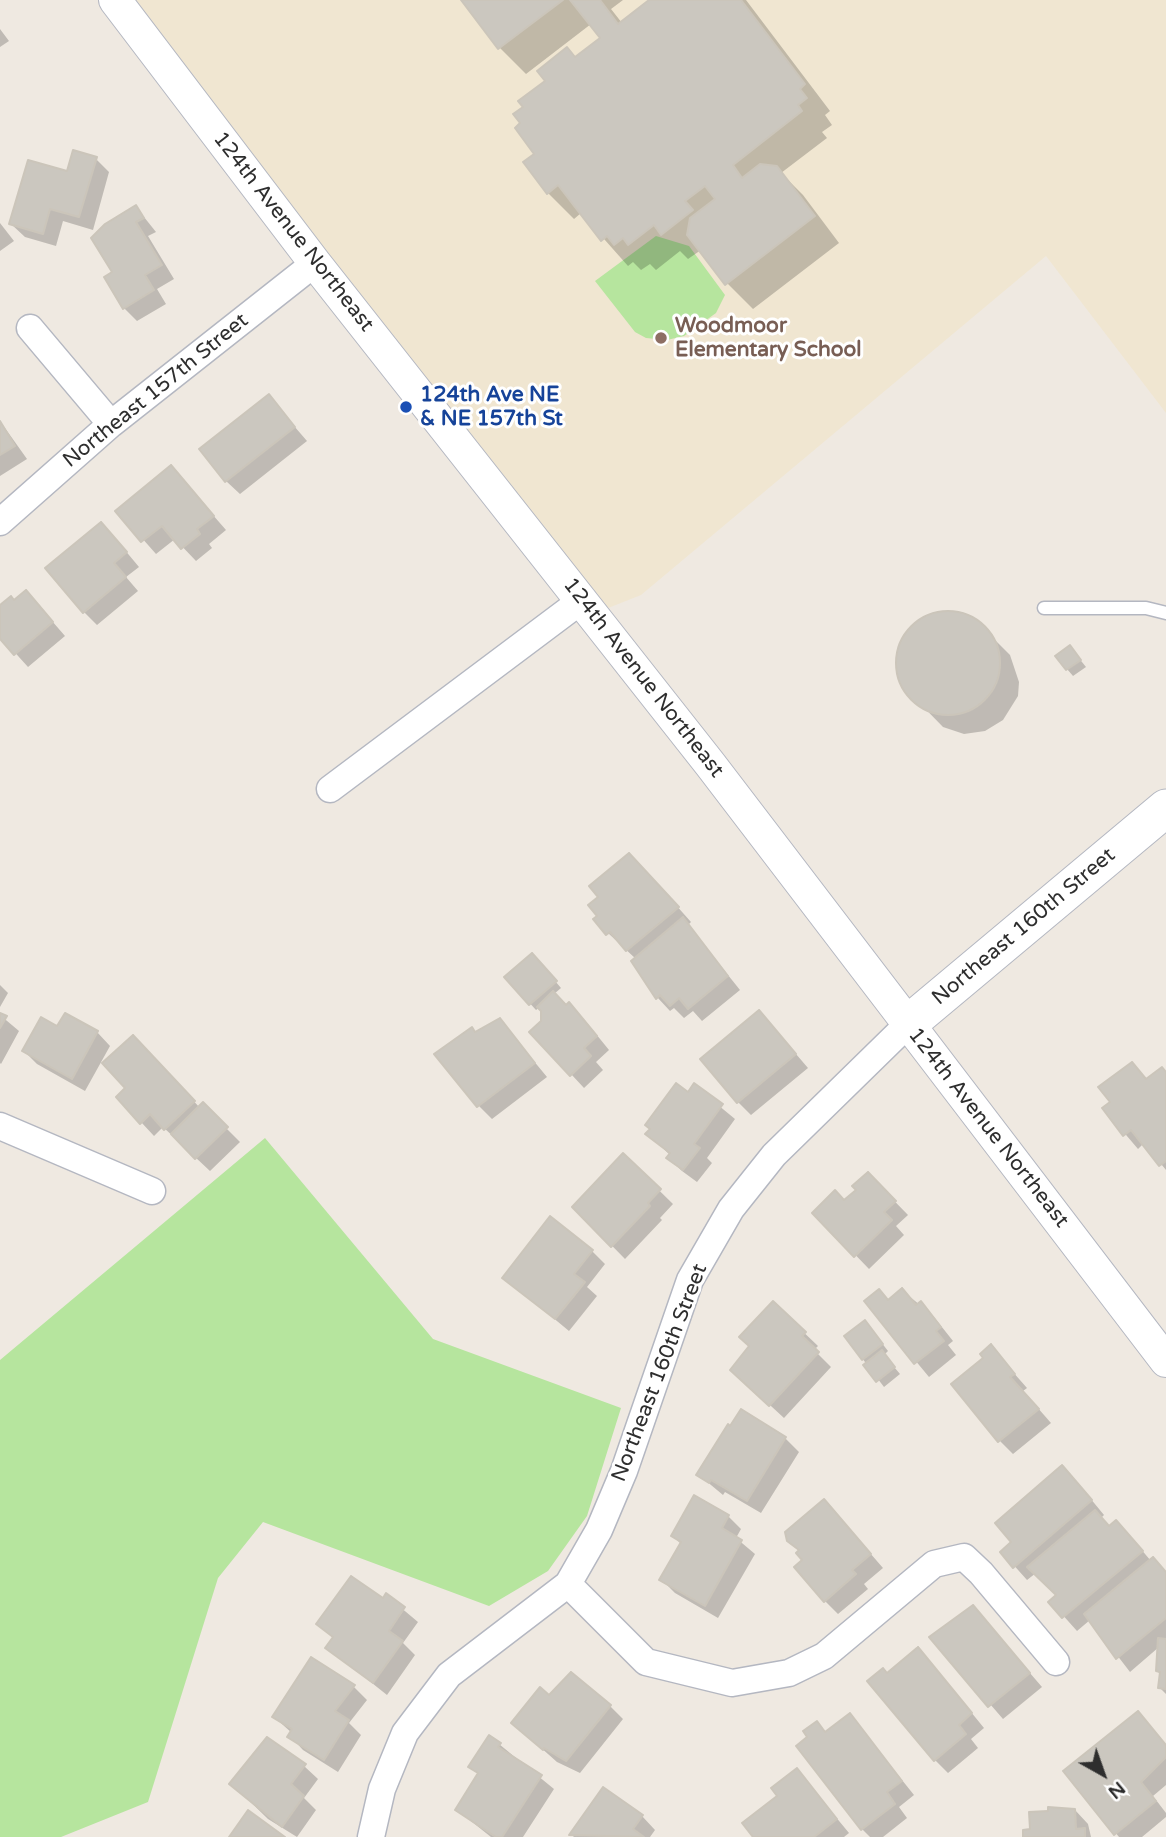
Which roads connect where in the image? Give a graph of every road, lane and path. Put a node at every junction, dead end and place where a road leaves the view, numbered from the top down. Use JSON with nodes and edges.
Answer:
{"nodes":[{"id":1,"x":115,"y":0,"type":"edge"},
{"id":2,"x":316,"y":263,"type":"junction"},
{"id":3,"x":30,"y":328,"type":"dead end"},
{"id":4,"x":111,"y":424,"type":"junction"},
{"id":5,"x":0,"y":522,"type":"edge"},
{"id":6,"x":582,"y":600,"type":"junction"},
{"id":7,"x":1044,"y":608,"type":"dead end"},
{"id":8,"x":1166,"y":613,"type":"edge"},
{"id":9,"x":330,"y":789,"type":"dead end"},
{"id":10,"x":1166,"y":808,"type":"edge"},
{"id":11,"x":908,"y":1024,"type":"junction"},
{"id":12,"x":0,"y":1126,"type":"edge"},
{"id":13,"x":152,"y":1191,"type":"dead end"},
{"id":14,"x":1166,"y":1361,"type":"edge"},
{"id":15,"x":568,"y":1584,"type":"junction"},
{"id":16,"x":1056,"y":1662,"type":"dead end"},
{"id":17,"x":371,"y":1837,"type":"edge"}],
"edges":[{"from":1,"to":2,"type":"street","name":"124th Avenue Northeast"},
{"from":2,"to":4,"type":"street","name":"Northeast 157th Street"},
{"from":2,"to":6,"type":"street","name":"124th Avenue Northeast"},
{"from":3,"to":4,"type":"street"},
{"from":4,"to":5,"type":"street","name":"Northeast 157th Street"},
{"from":6,"to":9,"type":"street"},
{"from":6,"to":11,"type":"street","name":"124th Avenue Northeast"},
{"from":7,"to":8,"type":"lane"},
{"from":10,"to":11,"type":"main road","name":"Northeast 160th Street"},
{"from":11,"to":14,"type":"street","name":"124th Avenue Northeast"},
{"from":11,"to":15,"type":"street","name":"Northeast 160th Street"},
{"from":12,"to":13,"type":"street"},
{"from":15,"to":16,"type":"street"},
{"from":15,"to":17,"type":"street","name":"Northeast 160th Street"}]}
